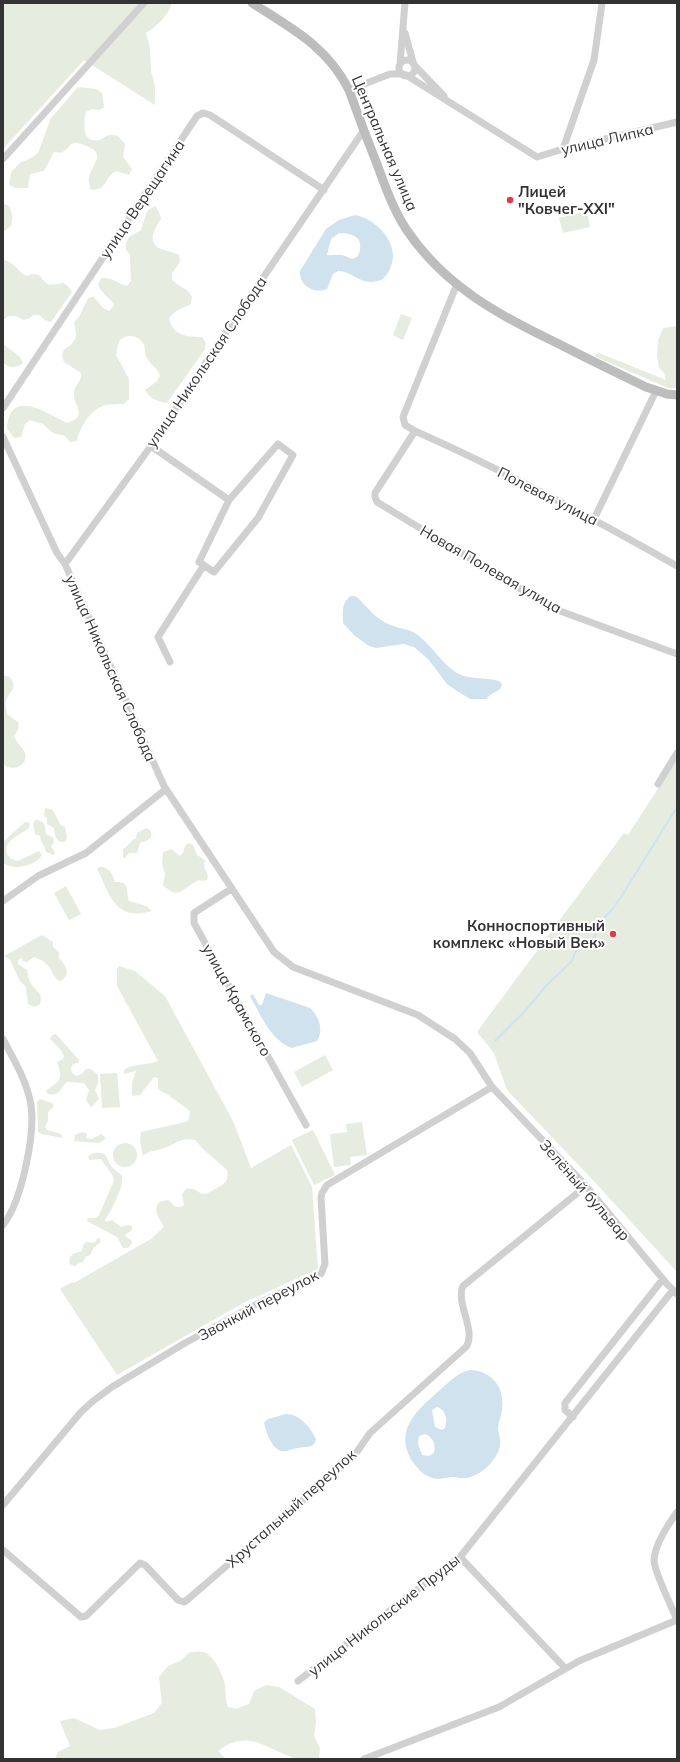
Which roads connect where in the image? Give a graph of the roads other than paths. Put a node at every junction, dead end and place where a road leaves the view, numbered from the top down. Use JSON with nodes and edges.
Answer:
{"nodes":[{"id":1,"x":144,"y":3,"type":"edge"},
{"id":2,"x":252,"y":3,"type":"edge"},
{"id":3,"x":405,"y":3,"type":"edge"},
{"id":4,"x":602,"y":3,"type":"edge"},
{"id":5,"x":404,"y":23,"type":"junction"},
{"id":6,"x":413,"y":63,"type":"junction"},
{"id":7,"x":400,"y":65,"type":"junction"},
{"id":8,"x":390,"y":74,"type":"junction"},
{"id":9,"x":404,"y":75,"type":"junction"},
{"id":10,"x":348,"y":90,"type":"junction"},
{"id":11,"x":455,"y":106,"type":"junction"},
{"id":12,"x":677,"y":122,"type":"edge"},
{"id":13,"x":364,"y":130,"type":"junction"},
{"id":14,"x":563,"y":149,"type":"junction"},
{"id":15,"x":3,"y":159,"type":"edge"},
{"id":16,"x":324,"y":190,"type":"junction"},
{"id":17,"x":457,"y":284,"type":"junction"},
{"id":18,"x":656,"y":391,"type":"junction"},
{"id":19,"x":667,"y":394,"type":"junction"},
{"id":20,"x":677,"y":395,"type":"edge"},
{"id":21,"x":677,"y":399,"type":"edge"},
{"id":22,"x":3,"y":408,"type":"edge"},
{"id":23,"x":415,"y":432,"type":"junction"},
{"id":24,"x":3,"y":437,"type":"edge"},
{"id":25,"x":151,"y":446,"type":"junction"},
{"id":26,"x":229,"y":500,"type":"junction"},
{"id":27,"x":594,"y":519,"type":"junction"},
{"id":28,"x":64,"y":564,"type":"junction"},
{"id":29,"x":204,"y":565,"type":"junction"},
{"id":30,"x":677,"y":566,"type":"edge"},
{"id":31,"x":677,"y":654,"type":"edge"},
{"id":32,"x":170,"y":662,"type":"dead end"},
{"id":33,"x":677,"y":753,"type":"edge"},
{"id":34,"x":658,"y":784,"type":"dead end"},
{"id":35,"x":166,"y":789,"type":"junction"},
{"id":36,"x":231,"y":889,"type":"junction"},
{"id":37,"x":3,"y":901,"type":"edge"},
{"id":38,"x":3,"y":1039,"type":"edge"},
{"id":39,"x":492,"y":1087,"type":"junction"},
{"id":40,"x":306,"y":1125,"type":"dead end"},
{"id":41,"x":586,"y":1186,"type":"junction"},
{"id":42,"x":3,"y":1225,"type":"edge"},
{"id":43,"x":663,"y":1279,"type":"junction"},
{"id":44,"x":675,"y":1292,"type":"edge"},
{"id":45,"x":573,"y":1417,"type":"junction"},
{"id":46,"x":3,"y":1506,"type":"edge"},
{"id":47,"x":677,"y":1512,"type":"edge"},
{"id":48,"x":3,"y":1550,"type":"edge"},
{"id":49,"x":460,"y":1557,"type":"junction"},
{"id":50,"x":677,"y":1620,"type":"edge"},
{"id":51,"x":565,"y":1668,"type":"junction"},
{"id":52,"x":298,"y":1681,"type":"dead end"},
{"id":53,"x":364,"y":1759,"type":"edge"}],
"edges":[{"from":1,"to":15,"type":"street"},
{"from":2,"to":10,"type":"street","name":"Центральная улица"},
{"from":3,"to":5,"type":"street"},
{"from":4,"to":14,"type":"street"},
{"from":5,"to":6,"type":"street"},
{"from":5,"to":7,"type":"street"},
{"from":6,"to":7,"type":"street"},
{"from":6,"to":9,"type":"street"},
{"from":6,"to":11,"type":"street"},
{"from":7,"to":8,"type":"street"},
{"from":7,"to":9,"type":"street"},
{"from":8,"to":9,"type":"street"},
{"from":8,"to":10,"type":"street"},
{"from":9,"to":11,"type":"street"},
{"from":10,"to":13,"type":"street","name":"Центральная улица"},
{"from":11,"to":14,"type":"street","name":"улица Липка"},
{"from":12,"to":14,"type":"street","name":"улица Липка"},
{"from":13,"to":16,"type":"street","name":"улица Никольская Слобода"},
{"from":13,"to":17,"type":"street","name":"Центральная улица"},
{"from":16,"to":22,"type":"street","name":"улица Верещагина"},
{"from":16,"to":25,"type":"street","name":"улица Никольская Слобода"},
{"from":17,"to":18,"type":"street","name":"Центральная улица"},
{"from":17,"to":23,"type":"street"},
{"from":18,"to":19,"type":"street","name":"Центральная улица"},
{"from":18,"to":27,"type":"street"},
{"from":19,"to":20,"type":"street"},
{"from":19,"to":21,"type":"street","name":"Центральная улица"},
{"from":23,"to":27,"type":"street","name":"Полевая улица"},
{"from":23,"to":31,"type":"street","name":"Новая Полевая улица"},
{"from":24,"to":28,"type":"street"},
{"from":25,"to":26,"type":"street"},
{"from":25,"to":28,"type":"street","name":"улица Никольская Слобода"},
{"from":26,"to":29,"type":"street"},
{"from":26,"to":29,"type":"street"},
{"from":27,"to":30,"type":"street","name":"Полевая улица"},
{"from":28,"to":35,"type":"street","name":"улица Никольская Слобода"},
{"from":29,"to":32,"type":"street"},
{"from":33,"to":34,"type":"street"},
{"from":35,"to":36,"type":"street","name":"улица Никольская Слобода"},
{"from":35,"to":37,"type":"street"},
{"from":36,"to":39,"type":"street","name":"улица Никольская Слобода"},
{"from":36,"to":40,"type":"street","name":"улица Крамского"},
{"from":38,"to":42,"type":"street"},
{"from":39,"to":41,"type":"street","name":"Зелёный бульвар"},
{"from":39,"to":46,"type":"street","name":"Звонкий переулок"},
{"from":41,"to":43,"type":"street","name":"Зелёный бульвар"},
{"from":41,"to":48,"type":"street","name":"Хрустальный переулок"},
{"from":43,"to":44,"type":"street","name":"Зелёный бульвар"},
{"from":43,"to":45,"type":"street"},
{"from":44,"to":45,"type":"street","name":"улица Никольские Пруды"},
{"from":45,"to":49,"type":"street","name":"улица Никольские Пруды"},
{"from":47,"to":50,"type":"street"},
{"from":49,"to":51,"type":"street"},
{"from":49,"to":52,"type":"street","name":"улица Никольские Пруды"},
{"from":50,"to":51,"type":"street"},
{"from":51,"to":53,"type":"street"}]}
